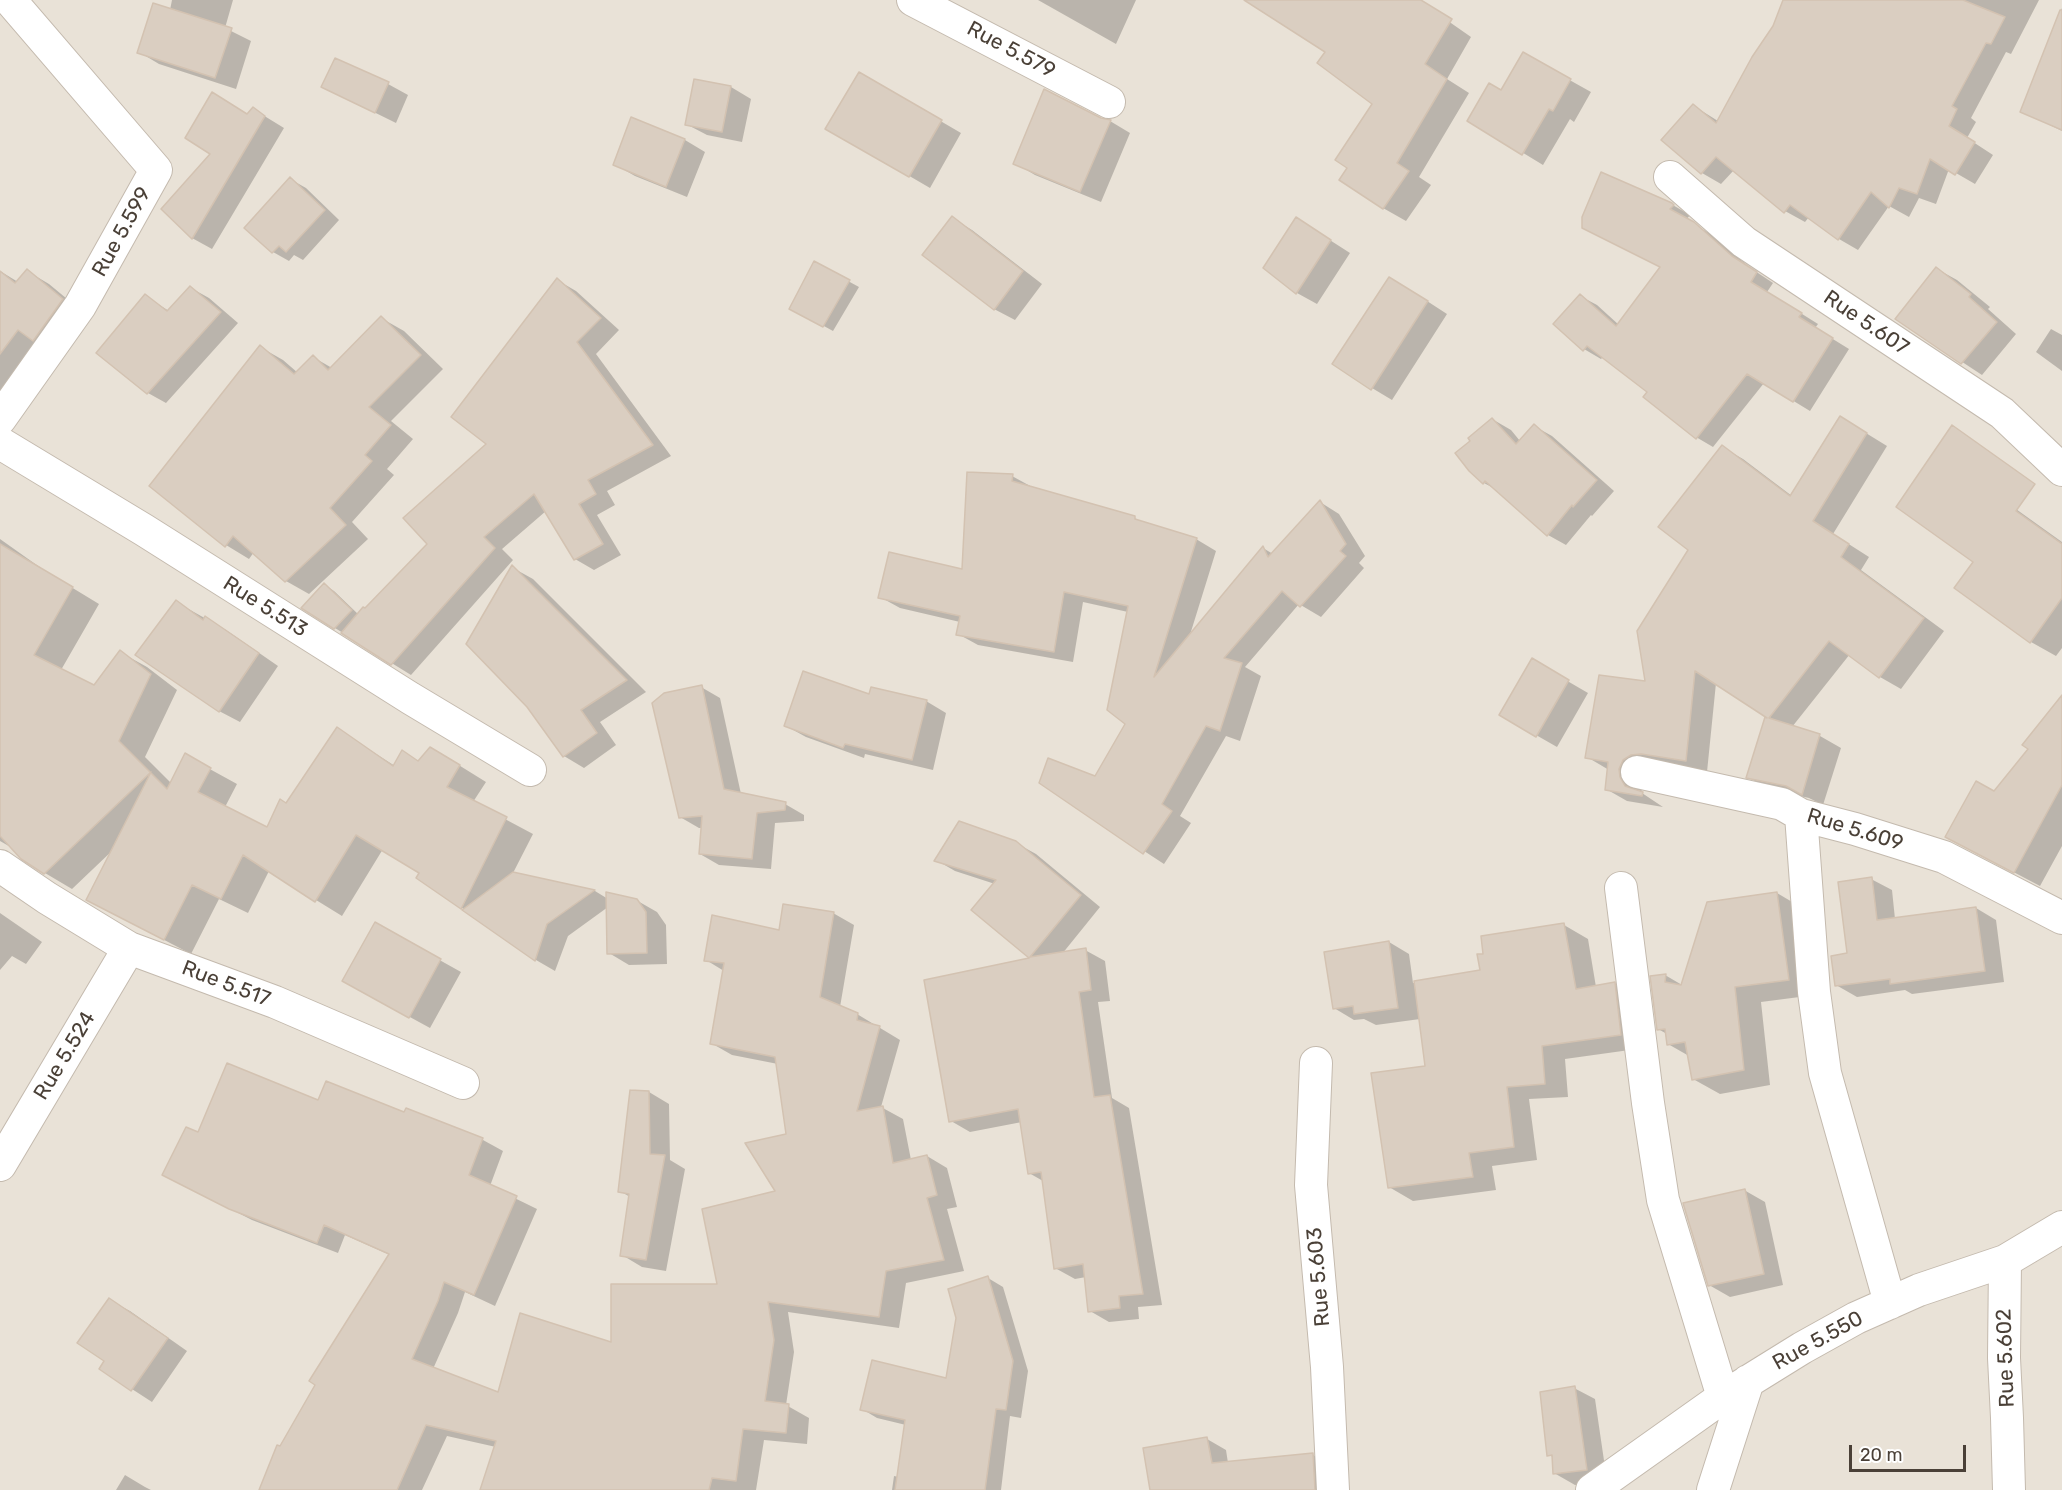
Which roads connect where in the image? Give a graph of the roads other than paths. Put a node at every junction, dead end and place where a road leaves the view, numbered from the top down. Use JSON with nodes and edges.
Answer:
{"nodes":[{"id":1,"x":10,"y":0,"type":"edge"},
{"id":2,"x":913,"y":0,"type":"edge"},
{"id":3,"x":1109,"y":102,"type":"dead end"},
{"id":4,"x":1670,"y":177,"type":"dead end"},
{"id":5,"x":0,"y":419,"type":"edge"},
{"id":6,"x":0,"y":443,"type":"edge"},
{"id":7,"x":2062,"y":470,"type":"edge"},
{"id":8,"x":530,"y":770,"type":"dead end"},
{"id":9,"x":1637,"y":772,"type":"dead end"},
{"id":10,"x":1801,"y":815,"type":"junction"},
{"id":11,"x":0,"y":866,"type":"edge"},
{"id":12,"x":1621,"y":888,"type":"dead end"},
{"id":13,"x":2062,"y":918,"type":"edge"},
{"id":14,"x":129,"y":948,"type":"junction"},
{"id":15,"x":1316,"y":1063,"type":"dead end"},
{"id":16,"x":463,"y":1083,"type":"dead end"},
{"id":17,"x":0,"y":1165,"type":"edge"},
{"id":18,"x":2062,"y":1227,"type":"edge"},
{"id":19,"x":2006,"y":1261,"type":"junction"},
{"id":20,"x":1890,"y":1303,"type":"junction"},
{"id":21,"x":1736,"y":1389,"type":"junction"},
{"id":22,"x":1625,"y":1479,"type":"edge"},
{"id":23,"x":1333,"y":1490,"type":"edge"},
{"id":24,"x":1592,"y":1490,"type":"edge"},
{"id":25,"x":1713,"y":1490,"type":"edge"},
{"id":26,"x":2009,"y":1490,"type":"edge"}],
"edges":[{"from":1,"to":5,"type":"street","name":"Rue 5.599"},
{"from":2,"to":3,"type":"street","name":"Rue 5.579"},
{"from":4,"to":7,"type":"street","name":"Rue 5.607"},
{"from":6,"to":8,"type":"street","name":"Rue 5.513"},
{"from":9,"to":10,"type":"street","name":"Rue 5.609"},
{"from":10,"to":13,"type":"street","name":"Rue 5.609"},
{"from":10,"to":20,"type":"street"},
{"from":11,"to":14,"type":"street","name":"Rue 5.517"},
{"from":12,"to":21,"type":"street"},
{"from":14,"to":16,"type":"street","name":"Rue 5.517"},
{"from":14,"to":17,"type":"street","name":"Rue 5.524"},
{"from":15,"to":23,"type":"street","name":"Rue 5.603"},
{"from":18,"to":19,"type":"street","name":"Rue 5.550"},
{"from":19,"to":20,"type":"street","name":"Rue 5.550"},
{"from":19,"to":26,"type":"street","name":"Rue 5.602"},
{"from":20,"to":21,"type":"street","name":"Rue 5.550"},
{"from":21,"to":22,"type":"street","name":"Rue 5.550"},
{"from":21,"to":25,"type":"street"},
{"from":22,"to":24,"type":"street","name":"Rue 5.550"}]}
